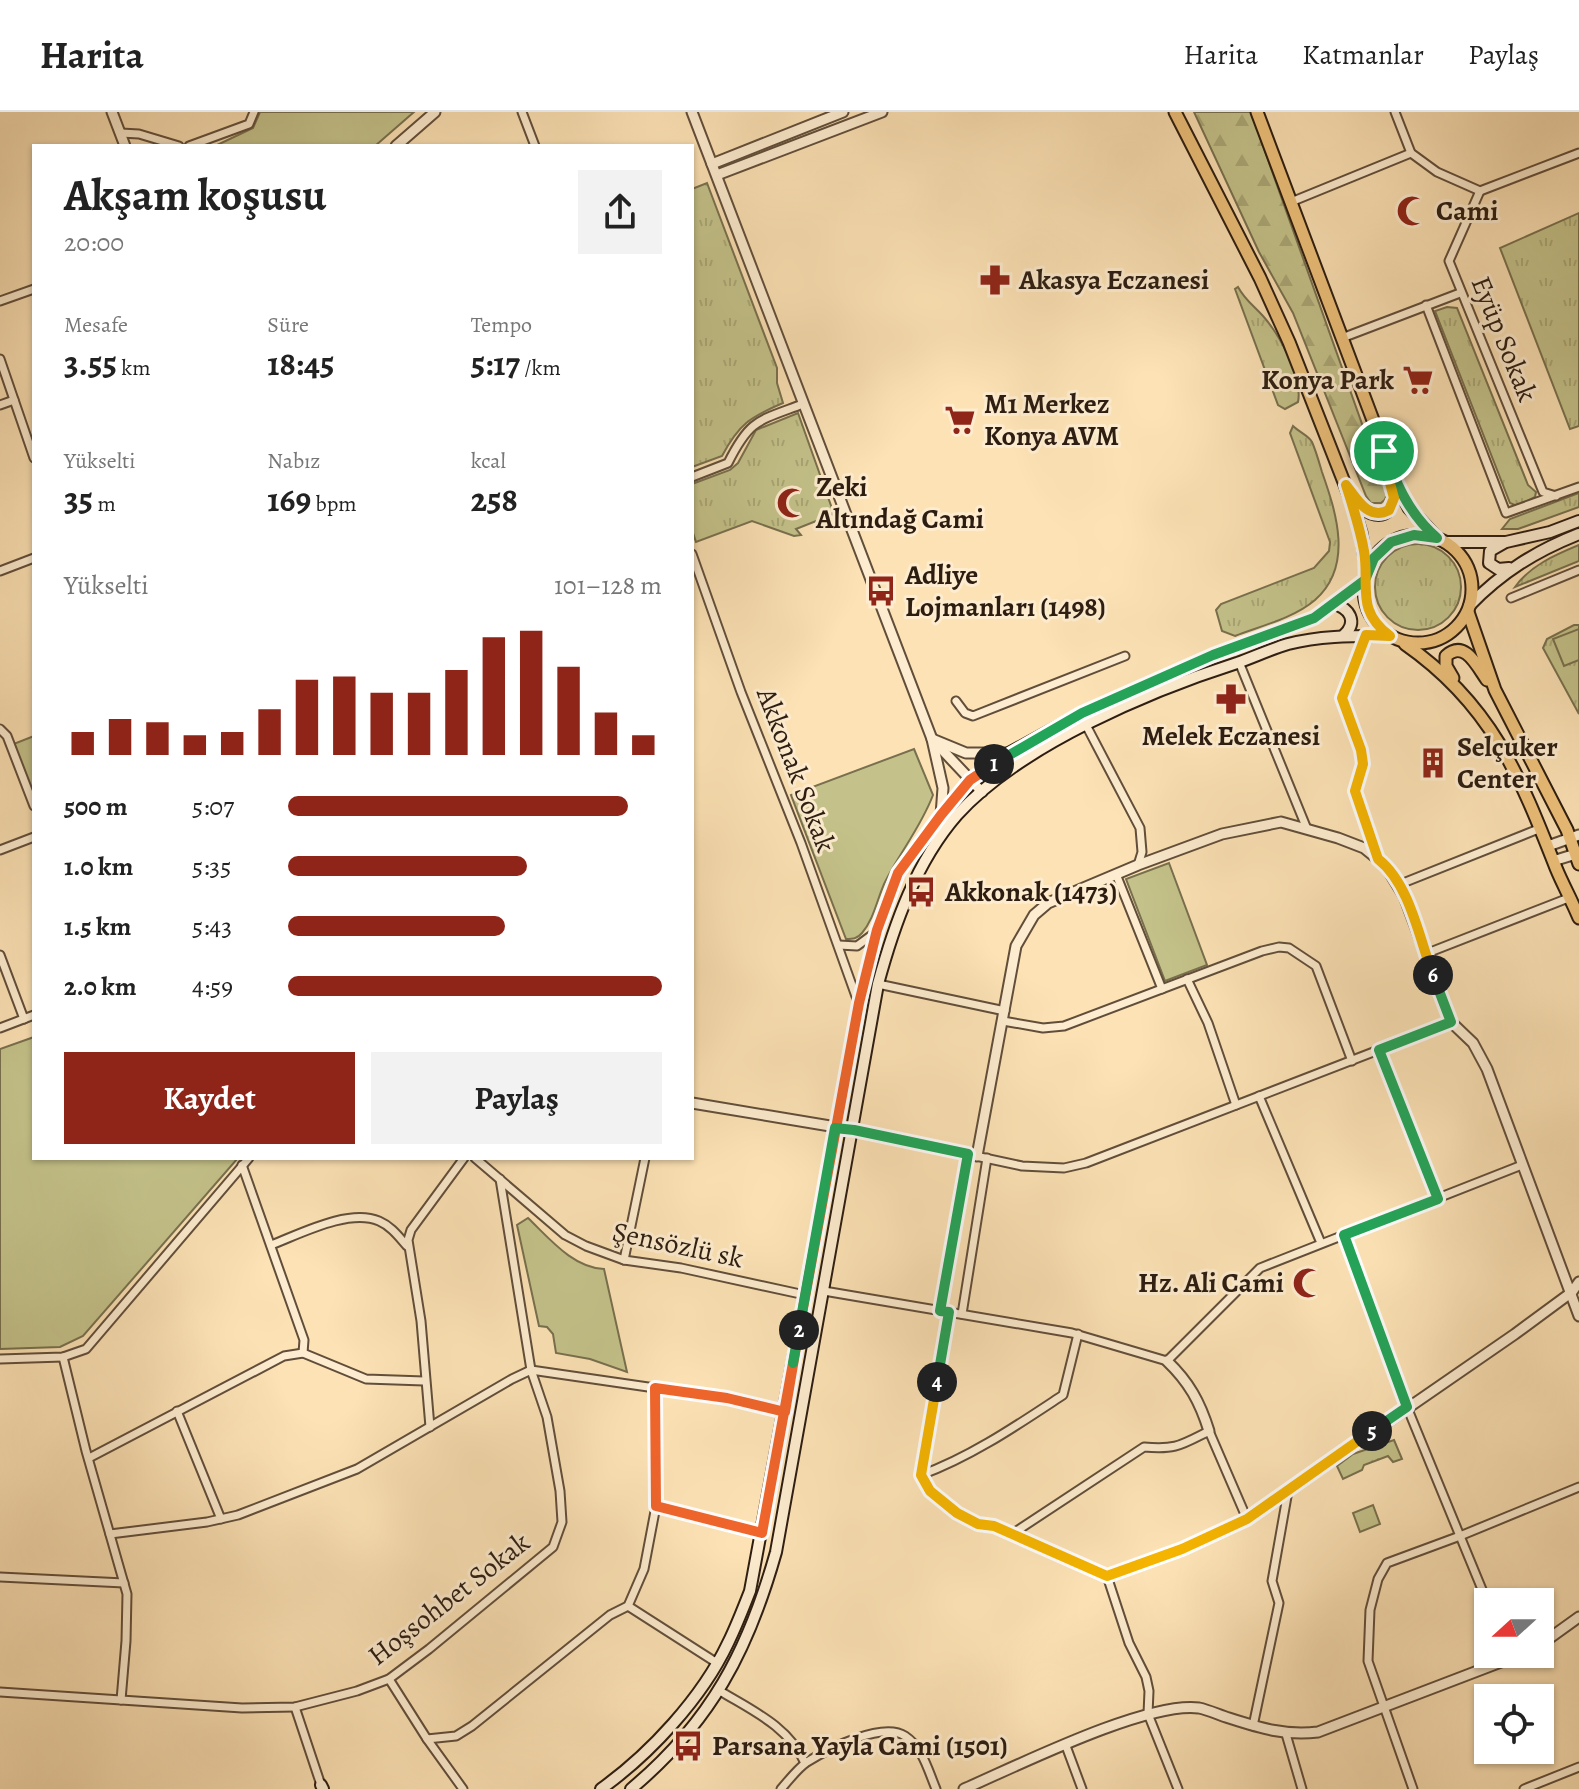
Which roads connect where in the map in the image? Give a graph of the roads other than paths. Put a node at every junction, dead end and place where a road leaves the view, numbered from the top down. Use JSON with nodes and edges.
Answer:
{"nodes":[{"id":1,"x":112,"y":112,"type":"edge"},
{"id":2,"x":254,"y":112,"type":"edge"},
{"id":3,"x":435,"y":112,"type":"edge"},
{"id":4,"x":522,"y":112,"type":"edge"},
{"id":5,"x":692,"y":112,"type":"edge"},
{"id":6,"x":843,"y":112,"type":"edge"},
{"id":7,"x":882,"y":112,"type":"edge"},
{"id":8,"x":1175,"y":112,"type":"edge"},
{"id":9,"x":1257,"y":112,"type":"edge"},
{"id":10,"x":1395,"y":112,"type":"edge"},
{"id":11,"x":121,"y":133,"type":"junction"},
{"id":12,"x":124,"y":144,"type":"edge"},
{"id":13,"x":172,"y":144,"type":"edge"},
{"id":14,"x":194,"y":144,"type":"edge"},
{"id":15,"x":398,"y":144,"type":"edge"},
{"id":16,"x":534,"y":144,"type":"edge"},
{"id":17,"x":1411,"y":153,"type":"junction"},
{"id":18,"x":1579,"y":153,"type":"edge"},
{"id":19,"x":712,"y":164,"type":"junction"},
{"id":20,"x":717,"y":175,"type":"junction"},
{"id":21,"x":1480,"y":191,"type":"junction"},
{"id":22,"x":1291,"y":202,"type":"junction"},
{"id":23,"x":32,"y":290,"type":"edge"},
{"id":24,"x":1460,"y":293,"type":"junction"},
{"id":25,"x":0,"y":301,"type":"edge"},
{"id":26,"x":1426,"y":305,"type":"junction"},
{"id":27,"x":1342,"y":338,"type":"junction"},
{"id":28,"x":0,"y":359,"type":"edge"},
{"id":29,"x":14,"y":400,"type":"junction"},
{"id":30,"x":803,"y":404,"type":"junction"},
{"id":31,"x":0,"y":405,"type":"edge"},
{"id":32,"x":1384,"y":451,"type":"junction"},
{"id":33,"x":32,"y":452,"type":"edge"},
{"id":34,"x":694,"y":476,"type":"edge"},
{"id":35,"x":1346,"y":485,"type":"junction"},
{"id":36,"x":1579,"y":487,"type":"edge"},
{"id":37,"x":1556,"y":496,"type":"junction"},
{"id":38,"x":1579,"y":521,"type":"edge"},
{"id":39,"x":1579,"y":534,"type":"edge"},
{"id":40,"x":1441,"y":540,"type":"junction"},
{"id":41,"x":1506,"y":542,"type":"junction"},
{"id":42,"x":32,"y":559,"type":"edge"},
{"id":43,"x":694,"y":561,"type":"edge"},
{"id":44,"x":1515,"y":565,"type":"junction"},
{"id":45,"x":1579,"y":570,"type":"edge"},
{"id":46,"x":0,"y":571,"type":"edge"},
{"id":47,"x":1366,"y":576,"type":"junction"},
{"id":48,"x":1511,"y":598,"type":"dead end"},
{"id":49,"x":1333,"y":604,"type":"junction"},
{"id":50,"x":1468,"y":609,"type":"junction"},
{"id":51,"x":1344,"y":635,"type":"junction"},
{"id":52,"x":1366,"y":635,"type":"junction"},
{"id":53,"x":1394,"y":637,"type":"junction"},
{"id":54,"x":1125,"y":656,"type":"dead end"},
{"id":55,"x":1239,"y":662,"type":"junction"},
{"id":56,"x":1495,"y":690,"type":"junction"},
{"id":57,"x":956,"y":701,"type":"dead end"},
{"id":58,"x":1470,"y":701,"type":"junction"},
{"id":59,"x":1086,"y":725,"type":"junction"},
{"id":60,"x":0,"y":729,"type":"edge"},
{"id":61,"x":932,"y":739,"type":"junction"},
{"id":62,"x":1009,"y":753,"type":"junction"},
{"id":63,"x":970,"y":780,"type":"junction"},
{"id":64,"x":982,"y":792,"type":"junction"},
{"id":65,"x":32,"y":796,"type":"edge"},
{"id":66,"x":941,"y":815,"type":"junction"},
{"id":67,"x":1541,"y":828,"type":"junction"},
{"id":68,"x":1307,"y":829,"type":"junction"},
{"id":69,"x":1575,"y":836,"type":"edge"},
{"id":70,"x":32,"y":838,"type":"edge"},
{"id":71,"x":1548,"y":846,"type":"junction"},
{"id":72,"x":0,"y":850,"type":"edge"},
{"id":73,"x":1578,"y":857,"type":"edge"},
{"id":74,"x":1378,"y":859,"type":"junction"},
{"id":75,"x":1553,"y":861,"type":"junction"},
{"id":76,"x":1138,"y":865,"type":"junction"},
{"id":77,"x":1116,"y":874,"type":"junction"},
{"id":78,"x":1398,"y":885,"type":"junction"},
{"id":79,"x":1571,"y":897,"type":"junction"},
{"id":80,"x":1579,"y":918,"type":"edge"},
{"id":81,"x":877,"y":930,"type":"junction"},
{"id":82,"x":839,"y":945,"type":"junction"},
{"id":83,"x":1425,"y":954,"type":"junction"},
{"id":84,"x":0,"y":955,"type":"edge"},
{"id":85,"x":1187,"y":979,"type":"junction"},
{"id":86,"x":878,"y":984,"type":"junction"},
{"id":87,"x":1162,"y":989,"type":"junction"},
{"id":88,"x":859,"y":1003,"type":"junction"},
{"id":89,"x":32,"y":1016,"type":"edge"},
{"id":90,"x":1004,"y":1016,"type":"junction"},
{"id":91,"x":24,"y":1019,"type":"junction"},
{"id":92,"x":1451,"y":1022,"type":"junction"},
{"id":93,"x":0,"y":1028,"type":"edge"},
{"id":94,"x":1379,"y":1050,"type":"junction"},
{"id":95,"x":1352,"y":1061,"type":"junction"},
{"id":96,"x":1259,"y":1096,"type":"junction"},
{"id":97,"x":694,"y":1103,"type":"edge"},
{"id":98,"x":1236,"y":1105,"type":"junction"},
{"id":99,"x":835,"y":1128,"type":"junction"},
{"id":100,"x":854,"y":1130,"type":"junction"},
{"id":101,"x":978,"y":1156,"type":"junction"},
{"id":102,"x":247,"y":1160,"type":"edge"},
{"id":103,"x":463,"y":1160,"type":"edge"},
{"id":104,"x":477,"y":1160,"type":"edge"},
{"id":105,"x":645,"y":1160,"type":"edge"},
{"id":106,"x":242,"y":1165,"type":"junction"},
{"id":107,"x":1522,"y":1165,"type":"junction"},
{"id":108,"x":500,"y":1179,"type":"junction"},
{"id":109,"x":1438,"y":1199,"type":"junction"},
{"id":110,"x":1344,"y":1235,"type":"junction"},
{"id":111,"x":1321,"y":1243,"type":"junction"},
{"id":112,"x":271,"y":1245,"type":"junction"},
{"id":113,"x":409,"y":1247,"type":"junction"},
{"id":114,"x":624,"y":1260,"type":"junction"},
{"id":115,"x":1579,"y":1282,"type":"edge"},
{"id":116,"x":824,"y":1291,"type":"junction"},
{"id":117,"x":1572,"y":1292,"type":"junction"},
{"id":118,"x":805,"y":1295,"type":"junction"},
{"id":119,"x":940,"y":1311,"type":"junction"},
{"id":120,"x":949,"y":1312,"type":"junction"},
{"id":121,"x":962,"y":1314,"type":"junction"},
{"id":122,"x":1579,"y":1316,"type":"edge"},
{"id":123,"x":1078,"y":1334,"type":"junction"},
{"id":124,"x":303,"y":1353,"type":"junction"},
{"id":125,"x":63,"y":1357,"type":"junction"},
{"id":126,"x":0,"y":1359,"type":"edge"},
{"id":127,"x":1167,"y":1361,"type":"junction"},
{"id":128,"x":531,"y":1370,"type":"junction"},
{"id":129,"x":424,"y":1381,"type":"junction"},
{"id":130,"x":655,"y":1388,"type":"junction"},
{"id":131,"x":1407,"y":1407,"type":"junction"},
{"id":132,"x":177,"y":1411,"type":"junction"},
{"id":133,"x":785,"y":1412,"type":"junction"},
{"id":134,"x":430,"y":1427,"type":"junction"},
{"id":135,"x":1209,"y":1431,"type":"junction"},
{"id":136,"x":89,"y":1458,"type":"junction"},
{"id":137,"x":921,"y":1475,"type":"junction"},
{"id":138,"x":1579,"y":1487,"type":"edge"},
{"id":139,"x":1288,"y":1491,"type":"junction"},
{"id":140,"x":656,"y":1506,"type":"junction"},
{"id":141,"x":221,"y":1519,"type":"junction"},
{"id":142,"x":1247,"y":1519,"type":"junction"},
{"id":143,"x":762,"y":1533,"type":"junction"},
{"id":144,"x":110,"y":1534,"type":"junction"},
{"id":145,"x":1012,"y":1534,"type":"junction"},
{"id":146,"x":1460,"y":1536,"type":"junction"},
{"id":147,"x":1107,"y":1576,"type":"junction"},
{"id":148,"x":0,"y":1577,"type":"edge"},
{"id":149,"x":124,"y":1583,"type":"junction"},
{"id":150,"x":1481,"y":1588,"type":"edge"},
{"id":151,"x":628,"y":1606,"type":"junction"},
{"id":152,"x":1579,"y":1617,"type":"edge"},
{"id":153,"x":1554,"y":1635,"type":"edge"},
{"id":154,"x":717,"y":1663,"type":"junction"},
{"id":155,"x":1479,"y":1668,"type":"edge"},
{"id":156,"x":389,"y":1679,"type":"junction"},
{"id":157,"x":720,"y":1691,"type":"junction"},
{"id":158,"x":0,"y":1692,"type":"edge"},
{"id":159,"x":121,"y":1700,"type":"junction"},
{"id":160,"x":1382,"y":1706,"type":"junction"},
{"id":161,"x":295,"y":1707,"type":"junction"},
{"id":162,"x":1148,"y":1714,"type":"junction"},
{"id":163,"x":1253,"y":1726,"type":"junction"},
{"id":164,"x":1286,"y":1734,"type":"junction"},
{"id":165,"x":427,"y":1739,"type":"junction"},
{"id":166,"x":1066,"y":1746,"type":"junction"},
{"id":167,"x":805,"y":1763,"type":"junction"},
{"id":168,"x":1579,"y":1767,"type":"edge"},
{"id":169,"x":975,"y":1787,"type":"edge"},
{"id":170,"x":322,"y":1788,"type":"edge"},
{"id":171,"x":463,"y":1789,"type":"edge"},
{"id":172,"x":601,"y":1789,"type":"edge"},
{"id":173,"x":631,"y":1789,"type":"edge"},
{"id":174,"x":781,"y":1789,"type":"edge"},
{"id":175,"x":936,"y":1789,"type":"edge"},
{"id":176,"x":964,"y":1789,"type":"edge"},
{"id":177,"x":1082,"y":1789,"type":"edge"},
{"id":178,"x":1178,"y":1789,"type":"edge"},
{"id":179,"x":1302,"y":1789,"type":"edge"},
{"id":180,"x":1413,"y":1789,"type":"edge"},
{"id":181,"x":1524,"y":1789,"type":"edge"}],
"edges":[{"from":1,"to":11,"type":"street"},
{"from":2,"to":14,"type":"street"},
{"from":3,"to":15,"type":"street"},
{"from":4,"to":16,"type":"street"},
{"from":5,"to":19,"type":"street"},
{"from":6,"to":19,"type":"street"},
{"from":7,"to":20,"type":"street"},
{"from":8,"to":35,"type":"main road"},
{"from":9,"to":22,"type":"main road"},
{"from":10,"to":17,"type":"street"},
{"from":11,"to":12,"type":"street"},
{"from":11,"to":13,"type":"street"},
{"from":17,"to":21,"type":"street"},
{"from":17,"to":22,"type":"street"},
{"from":18,"to":21,"type":"street"},
{"from":19,"to":20,"type":"street"},
{"from":20,"to":30,"type":"street"},
{"from":21,"to":24,"type":"street","name":"Eyüp Sokak"},
{"from":22,"to":27,"type":"main road"},
{"from":23,"to":25,"type":"street"},
{"from":24,"to":26,"type":"street"},
{"from":24,"to":37,"type":"street","name":"Eyüp Sokak"},
{"from":26,"to":27,"type":"street"},
{"from":26,"to":37,"type":"street"},
{"from":27,"to":32,"type":"main road"},
{"from":28,"to":29,"type":"street"},
{"from":29,"to":31,"type":"street"},
{"from":29,"to":33,"type":"street"},
{"from":30,"to":34,"type":"street"},
{"from":30,"to":61,"type":"street"},
{"from":32,"to":35,"type":"main road"},
{"from":32,"to":40,"type":"main road"},
{"from":35,"to":47,"type":"main road"},
{"from":36,"to":37,"type":"street"},
{"from":38,"to":41,"type":"main road"},
{"from":39,"to":44,"type":"main road"},
{"from":40,"to":41,"type":"main road"},
{"from":40,"to":47,"type":"main road"},
{"from":40,"to":50,"type":"main road"},
{"from":41,"to":44,"type":"main road"},
{"from":42,"to":46,"type":"street"},
{"from":43,"to":82,"type":"street","name":"Akkonak Sokak"},
{"from":44,"to":50,"type":"main road"},
{"from":45,"to":48,"type":"street"},
{"from":47,"to":49,"type":"main road"},
{"from":47,"to":53,"type":"main road"},
{"from":49,"to":51,"type":"main road"},
{"from":49,"to":62,"type":"main road"},
{"from":50,"to":53,"type":"main road"},
{"from":50,"to":56,"type":"main road"},
{"from":51,"to":52,"type":"main road"},
{"from":51,"to":55,"type":"main road"},
{"from":52,"to":53,"type":"main road"},
{"from":52,"to":74,"type":"street"},
{"from":53,"to":58,"type":"main road"},
{"from":54,"to":57,"type":"street"},
{"from":55,"to":59,"type":"main road"},
{"from":55,"to":68,"type":"street"},
{"from":56,"to":58,"type":"main road"},
{"from":56,"to":69,"type":"main road"},
{"from":58,"to":67,"type":"main road"},
{"from":59,"to":64,"type":"main road"},
{"from":59,"to":76,"type":"street"},
{"from":60,"to":65,"type":"street"},
{"from":61,"to":62,"type":"street"},
{"from":61,"to":63,"type":"street"},
{"from":61,"to":66,"type":"street"},
{"from":62,"to":63,"type":"main road"},
{"from":63,"to":64,"type":"street"},
{"from":63,"to":66,"type":"main road"},
{"from":64,"to":86,"type":"main road"},
{"from":66,"to":81,"type":"main road"},
{"from":67,"to":71,"type":"main road"},
{"from":67,"to":78,"type":"street"},
{"from":68,"to":74,"type":"street"},
{"from":68,"to":76,"type":"street"},
{"from":69,"to":71,"type":"street"},
{"from":69,"to":73,"type":"main road"},
{"from":70,"to":72,"type":"street"},
{"from":71,"to":75,"type":"main road"},
{"from":73,"to":75,"type":"street"},
{"from":74,"to":78,"type":"street"},
{"from":75,"to":79,"type":"main road"},
{"from":76,"to":77,"type":"street"},
{"from":77,"to":87,"type":"street"},
{"from":77,"to":90,"type":"street"},
{"from":78,"to":83,"type":"street"},
{"from":79,"to":80,"type":"main road"},
{"from":79,"to":83,"type":"street"},
{"from":81,"to":82,"type":"street"},
{"from":81,"to":88,"type":"main road"},
{"from":82,"to":88,"type":"street","name":"Akkonak Sokak"},
{"from":83,"to":92,"type":"street"},
{"from":84,"to":91,"type":"street"},
{"from":85,"to":87,"type":"street"},
{"from":85,"to":95,"type":"street"},
{"from":85,"to":98,"type":"street"},
{"from":86,"to":90,"type":"street"},
{"from":86,"to":100,"type":"main road"},
{"from":87,"to":90,"type":"street"},
{"from":88,"to":99,"type":"main road"},
{"from":89,"to":91,"type":"street"},
{"from":90,"to":101,"type":"street"},
{"from":91,"to":93,"type":"street"},
{"from":92,"to":94,"type":"street"},
{"from":92,"to":107,"type":"street"},
{"from":94,"to":95,"type":"street"},
{"from":94,"to":109,"type":"street"},
{"from":95,"to":96,"type":"street"},
{"from":96,"to":98,"type":"street"},
{"from":96,"to":111,"type":"street"},
{"from":97,"to":99,"type":"street"},
{"from":98,"to":101,"type":"street"},
{"from":99,"to":100,"type":"street"},
{"from":99,"to":118,"type":"main road"},
{"from":100,"to":101,"type":"street"},
{"from":100,"to":116,"type":"main road"},
{"from":101,"to":119,"type":"street"},
{"from":101,"to":121,"type":"street"},
{"from":102,"to":106,"type":"street"},
{"from":103,"to":113,"type":"street"},
{"from":104,"to":108,"type":"street","name":"Şensözlü sk"},
{"from":105,"to":114,"type":"street"},
{"from":106,"to":112,"type":"street"},
{"from":106,"to":125,"type":"street"},
{"from":107,"to":109,"type":"street"},
{"from":107,"to":117,"type":"street"},
{"from":108,"to":114,"type":"street","name":"Şensözlü sk"},
{"from":108,"to":128,"type":"street","name":"Hoşsohbet Sokak"},
{"from":109,"to":110,"type":"street"},
{"from":110,"to":111,"type":"street"},
{"from":110,"to":131,"type":"street"},
{"from":111,"to":127,"type":"street"},
{"from":112,"to":113,"type":"street"},
{"from":112,"to":124,"type":"street"},
{"from":113,"to":129,"type":"street"},
{"from":114,"to":118,"type":"street","name":"Şensözlü sk"},
{"from":115,"to":117,"type":"street"},
{"from":116,"to":119,"type":"street"},
{"from":116,"to":157,"type":"main road"},
{"from":117,"to":122,"type":"street"},
{"from":117,"to":131,"type":"street"},
{"from":118,"to":133,"type":"main road"},
{"from":119,"to":120,"type":"street"},
{"from":120,"to":121,"type":"street"},
{"from":120,"to":137,"type":"street"},
{"from":121,"to":123,"type":"street"},
{"from":123,"to":127,"type":"street"},
{"from":123,"to":137,"type":"street"},
{"from":124,"to":129,"type":"street"},
{"from":124,"to":132,"type":"street"},
{"from":125,"to":126,"type":"street"},
{"from":125,"to":136,"type":"street"},
{"from":127,"to":135,"type":"street"},
{"from":128,"to":130,"type":"street"},
{"from":128,"to":134,"type":"street"},
{"from":128,"to":156,"type":"street","name":"Hoşsohbet Sokak"},
{"from":129,"to":134,"type":"street"},
{"from":130,"to":133,"type":"street"},
{"from":130,"to":140,"type":"street"},
{"from":131,"to":139,"type":"street"},
{"from":131,"to":146,"type":"street"},
{"from":132,"to":136,"type":"street"},
{"from":132,"to":141,"type":"street"},
{"from":133,"to":143,"type":"main road"},
{"from":134,"to":141,"type":"street"},
{"from":135,"to":142,"type":"street"},
{"from":135,"to":145,"type":"street"},
{"from":136,"to":144,"type":"street"},
{"from":137,"to":145,"type":"street"},
{"from":138,"to":146,"type":"street"},
{"from":139,"to":142,"type":"street"},
{"from":139,"to":163,"type":"street"},
{"from":140,"to":143,"type":"street"},
{"from":140,"to":151,"type":"street"},
{"from":141,"to":144,"type":"street"},
{"from":142,"to":147,"type":"street"},
{"from":143,"to":154,"type":"main road"},
{"from":144,"to":149,"type":"street"},
{"from":145,"to":147,"type":"street"},
{"from":146,"to":150,"type":"street"},
{"from":146,"to":160,"type":"street"},
{"from":147,"to":162,"type":"street"},
{"from":148,"to":149,"type":"street"},
{"from":149,"to":159,"type":"street"},
{"from":151,"to":154,"type":"street"},
{"from":151,"to":165,"type":"street"},
{"from":152,"to":153,"type":"street"},
{"from":154,"to":172,"type":"main road"},
{"from":155,"to":160,"type":"street"},
{"from":156,"to":161,"type":"street","name":"Hoşsohbet Sokak"},
{"from":156,"to":165,"type":"street"},
{"from":157,"to":167,"type":"street"},
{"from":157,"to":173,"type":"main road"},
{"from":158,"to":159,"type":"street","name":"Hoşsohbet Sokak"},
{"from":159,"to":161,"type":"street","name":"Hoşsohbet Sokak"},
{"from":160,"to":164,"type":"street"},
{"from":160,"to":180,"type":"street"},
{"from":161,"to":170,"type":"street"},
{"from":162,"to":163,"type":"street"},
{"from":162,"to":166,"type":"street"},
{"from":162,"to":178,"type":"street"},
{"from":163,"to":164,"type":"street"},
{"from":164,"to":179,"type":"street"},
{"from":165,"to":171,"type":"street"},
{"from":166,"to":169,"type":"street"},
{"from":166,"to":177,"type":"street"},
{"from":167,"to":174,"type":"street"},
{"from":167,"to":175,"type":"street"},
{"from":168,"to":181,"type":"street"},
{"from":169,"to":176,"type":"street"}]}
